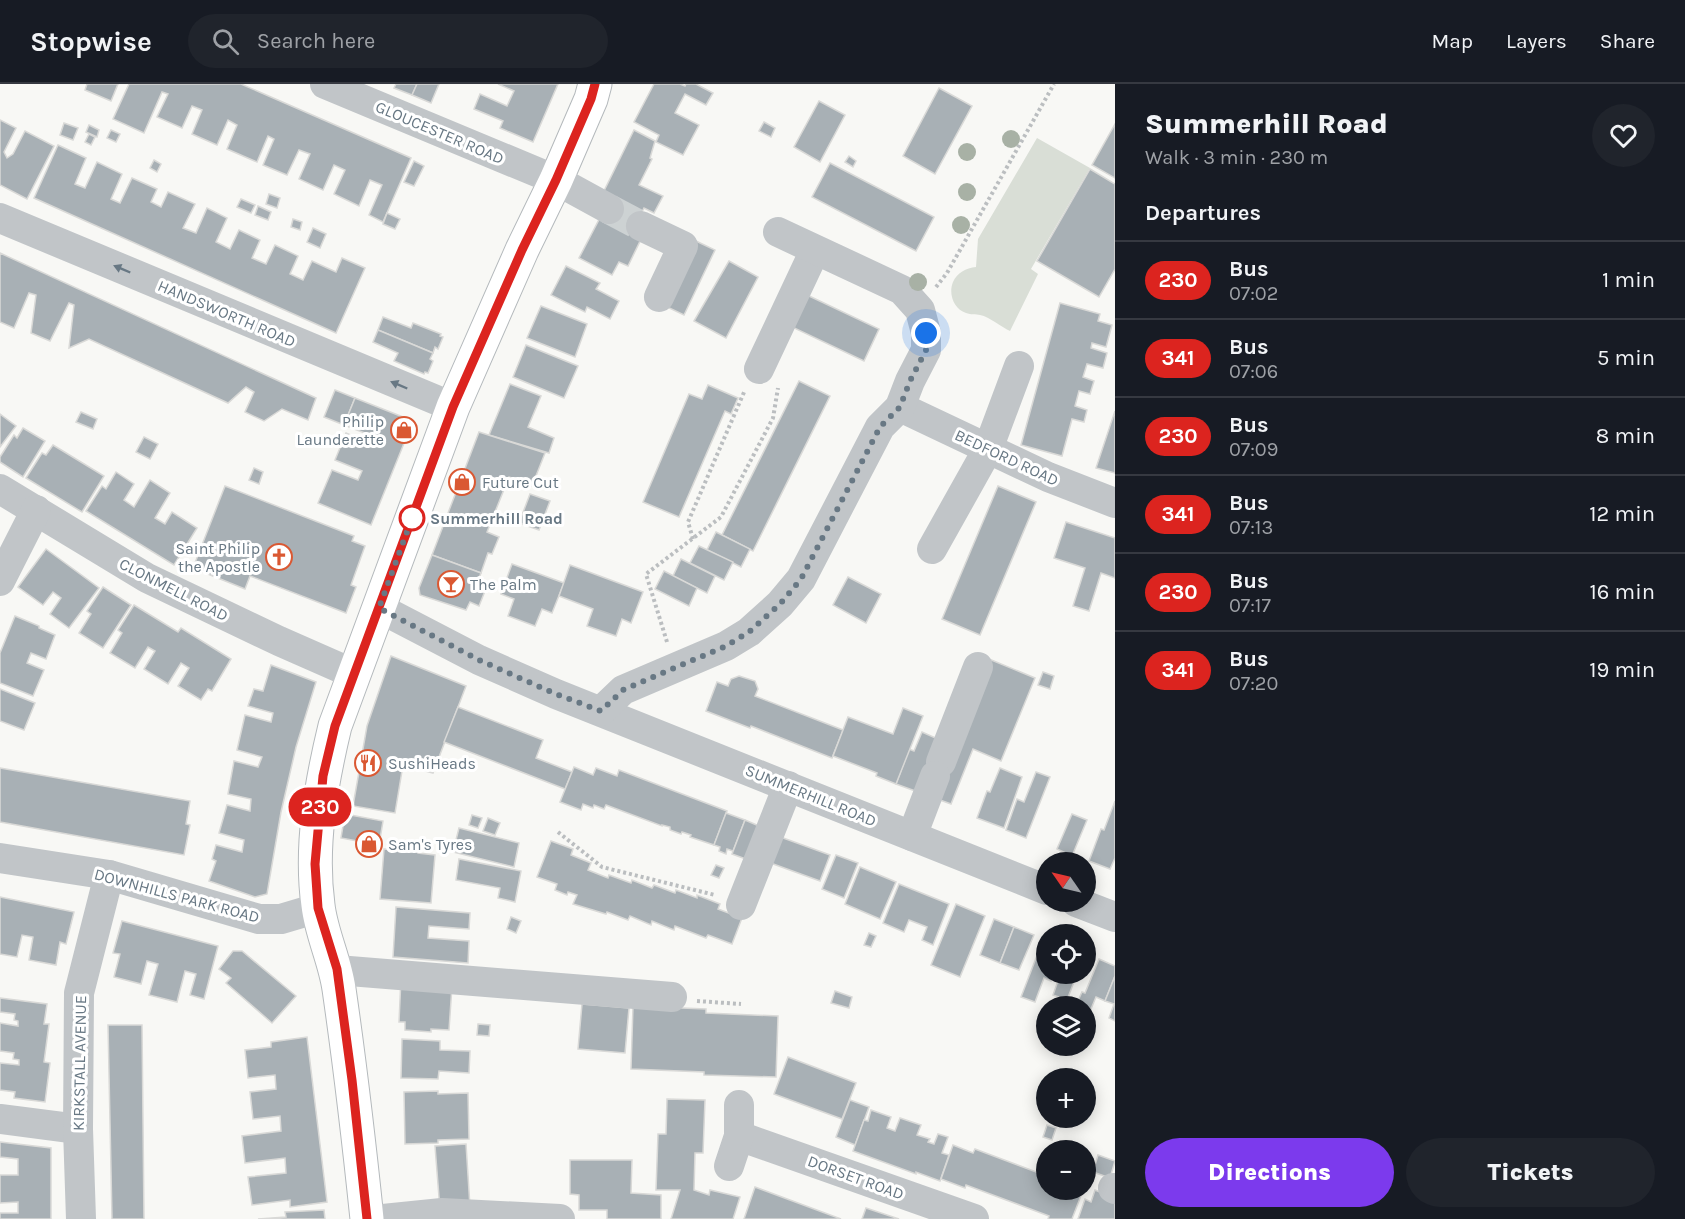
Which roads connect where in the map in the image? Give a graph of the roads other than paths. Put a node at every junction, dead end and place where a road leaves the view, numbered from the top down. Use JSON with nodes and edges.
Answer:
{"nodes":[{"id":1,"x":325,"y":84,"type":"edge"},
{"id":2,"x":595,"y":84,"type":"edge"},
{"id":3,"x":556,"y":180,"type":"junction"},
{"id":4,"x":609,"y":209,"type":"tunnel mouth"},
{"id":5,"x":0,"y":218,"type":"edge"},
{"id":6,"x":641,"y":226,"type":"tunnel mouth"},
{"id":7,"x":778,"y":232,"type":"dead end"},
{"id":8,"x":815,"y":250,"type":"junction"},
{"id":9,"x":659,"y":297,"type":"dead end"},
{"id":10,"x":1019,"y":366,"type":"dead end"},
{"id":11,"x":759,"y":369,"type":"road end"},
{"id":12,"x":453,"y":407,"type":"junction"},
{"id":13,"x":900,"y":407,"type":"junction"},
{"id":14,"x":988,"y":449,"type":"junction"},
{"id":15,"x":0,"y":489,"type":"edge"},
{"id":16,"x":1115,"y":503,"type":"edge"},
{"id":17,"x":36,"y":510,"type":"junction"},
{"id":18,"x":932,"y":549,"type":"dead end"},
{"id":19,"x":0,"y":582,"type":"edge"},
{"id":20,"x":379,"y":608,"type":"junction"},
{"id":21,"x":978,"y":668,"type":"dead end"},
{"id":22,"x":354,"y":674,"type":"junction"},
{"id":23,"x":601,"y":711,"type":"junction"},
{"id":24,"x":788,"y":786,"type":"junction"},
{"id":25,"x":912,"y":836,"type":"junction"},
{"id":26,"x":0,"y":858,"type":"edge"},
{"id":27,"x":109,"y":875,"type":"junction"},
{"id":28,"x":1036,"y":886,"type":"edge"},
{"id":29,"x":741,"y":903,"type":"road end"},
{"id":30,"x":318,"y":908,"type":"junction"},
{"id":31,"x":1096,"y":910,"type":"edge"},
{"id":32,"x":1115,"y":917,"type":"edge"},
{"id":33,"x":337,"y":969,"type":"junction"},
{"id":34,"x":672,"y":997,"type":"road end"},
{"id":35,"x":739,"y":1105,"type":"dead end"},
{"id":36,"x":0,"y":1119,"type":"edge"},
{"id":37,"x":78,"y":1129,"type":"junction"},
{"id":38,"x":739,"y":1136,"type":"junction"},
{"id":39,"x":729,"y":1166,"type":"dead end"},
{"id":40,"x":81,"y":1219,"type":"edge"},
{"id":41,"x":367,"y":1219,"type":"edge"},
{"id":42,"x":383,"y":1219,"type":"edge"},
{"id":43,"x":560,"y":1219,"type":"edge"},
{"id":44,"x":974,"y":1219,"type":"edge"}],
"edges":[{"from":1,"to":3,"type":"street","name":"GLOUCESTER ROAD"},
{"from":2,"to":3,"type":"main road"},
{"from":3,"to":4,"type":"street","name":"GLOUCESTER ROAD"},
{"from":3,"to":12,"type":"main road"},
{"from":12,"to":5,"type":"street","name":"HANDSWORTH ROAD","one_way":true},
{"from":6,"to":9,"type":"street"},
{"from":7,"to":8,"type":"street"},
{"from":8,"to":11,"type":"street"},
{"from":8,"to":13,"type":"street"},
{"from":10,"to":14,"type":"street"},
{"from":12,"to":20,"type":"main road"},
{"from":13,"to":14,"type":"street","name":"BEDFORD ROAD"},
{"from":13,"to":23,"type":"street"},
{"from":14,"to":16,"type":"street","name":"BEDFORD ROAD"},
{"from":14,"to":18,"type":"street"},
{"from":15,"to":17,"type":"street","name":"CLONMELL ROAD"},
{"from":17,"to":19,"type":"street"},
{"from":17,"to":22,"type":"street","name":"CLONMELL ROAD"},
{"from":20,"to":22,"type":"main road"},
{"from":20,"to":23,"type":"street","name":"SUMMERHILL ROAD"},
{"from":21,"to":25,"type":"street"},
{"from":22,"to":30,"type":"main road"},
{"from":23,"to":24,"type":"street","name":"SUMMERHILL ROAD"},
{"from":24,"to":25,"type":"street","name":"SUMMERHILL ROAD"},
{"from":24,"to":29,"type":"street"},
{"from":25,"to":28,"type":"street","name":"SUMMERHILL ROAD"},
{"from":26,"to":27,"type":"street","name":"DOWNHILLS PARK ROAD"},
{"from":27,"to":30,"type":"street","name":"DOWNHILLS PARK ROAD"},
{"from":27,"to":37,"type":"street","name":"KIRKSTALL AVENUE"},
{"from":30,"to":33,"type":"main road"},
{"from":31,"to":32,"type":"street"},
{"from":33,"to":34,"type":"street"},
{"from":33,"to":41,"type":"main road"},
{"from":35,"to":38,"type":"street"},
{"from":36,"to":37,"type":"street"},
{"from":37,"to":40,"type":"street","name":"KIRKSTALL AVENUE"},
{"from":38,"to":39,"type":"street"},
{"from":38,"to":44,"type":"street","name":"DORSET ROAD"},
{"from":42,"to":43,"type":"street"}]}
